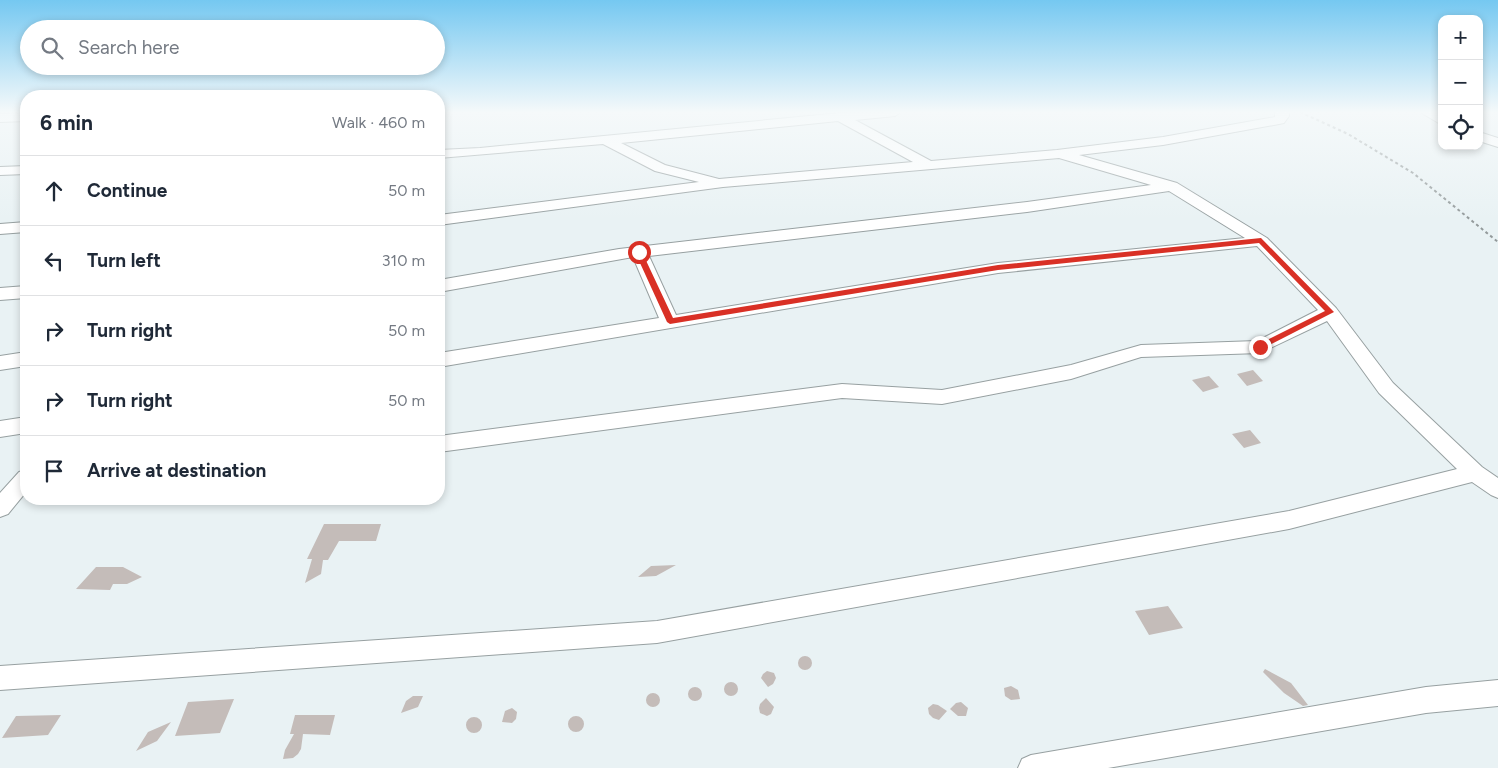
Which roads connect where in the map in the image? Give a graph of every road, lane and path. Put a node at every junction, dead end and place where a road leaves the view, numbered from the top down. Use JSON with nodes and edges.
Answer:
{"nodes":[{"id":1,"x":523,"y":148,"type":"edge"},
{"id":2,"x":620,"y":148,"type":"edge"},
{"id":3,"x":897,"y":148,"type":"edge"},
{"id":4,"x":1107,"y":148,"type":"edge"},
{"id":5,"x":1371,"y":148,"type":"edge"},
{"id":6,"x":445,"y":154,"type":"edge"},
{"id":7,"x":1057,"y":154,"type":"junction"},
{"id":8,"x":929,"y":165,"type":"junction"},
{"id":9,"x":20,"y":170,"type":"edge"},
{"id":10,"x":0,"y":171,"type":"edge"},
{"id":11,"x":723,"y":183,"type":"junction"},
{"id":12,"x":1172,"y":186,"type":"junction"},
{"id":13,"x":445,"y":219,"type":"edge"},
{"id":14,"x":20,"y":227,"type":"edge"},
{"id":15,"x":0,"y":229,"type":"edge"},
{"id":16,"x":1261,"y":241,"type":"junction"},
{"id":17,"x":1498,"y":242,"type":"edge"},
{"id":18,"x":639,"y":252,"type":"junction"},
{"id":19,"x":445,"y":285,"type":"edge"},
{"id":20,"x":20,"y":292,"type":"edge"},
{"id":21,"x":0,"y":294,"type":"edge"},
{"id":22,"x":1330,"y":312,"type":"junction"},
{"id":23,"x":670,"y":322,"type":"junction"},
{"id":24,"x":445,"y":359,"type":"edge"},
{"id":25,"x":20,"y":360,"type":"edge"},
{"id":26,"x":0,"y":363,"type":"edge"},
{"id":27,"x":20,"y":426,"type":"edge"},
{"id":28,"x":0,"y":429,"type":"edge"},
{"id":29,"x":445,"y":443,"type":"edge"},
{"id":30,"x":1476,"y":473,"type":"junction"},
{"id":31,"x":20,"y":485,"type":"edge"},
{"id":32,"x":1498,"y":489,"type":"edge"},
{"id":33,"x":20,"y":501,"type":"edge"},
{"id":34,"x":2,"y":505,"type":"edge"},
{"id":35,"x":0,"y":678,"type":"edge"},
{"id":36,"x":1498,"y":693,"type":"edge"},
{"id":37,"x":1032,"y":768,"type":"edge"}],
"edges":[{"from":1,"to":6,"type":"street"},
{"from":2,"to":11,"type":"street"},
{"from":3,"to":8,"type":"street"},
{"from":4,"to":7,"type":"street"},
{"from":5,"to":17,"type":"path"},
{"from":7,"to":8,"type":"street"},
{"from":7,"to":12,"type":"street"},
{"from":8,"to":11,"type":"street"},
{"from":9,"to":10,"type":"street"},
{"from":11,"to":13,"type":"street"},
{"from":12,"to":16,"type":"street"},
{"from":12,"to":18,"type":"street"},
{"from":14,"to":15,"type":"street"},
{"from":16,"to":22,"type":"street"},
{"from":16,"to":23,"type":"street"},
{"from":18,"to":19,"type":"street"},
{"from":18,"to":23,"type":"street"},
{"from":20,"to":21,"type":"street"},
{"from":22,"to":29,"type":"street"},
{"from":22,"to":30,"type":"street"},
{"from":23,"to":24,"type":"street"},
{"from":25,"to":26,"type":"street"},
{"from":27,"to":28,"type":"street"},
{"from":30,"to":32,"type":"street"},
{"from":30,"to":35,"type":"street"},
{"from":31,"to":34,"type":"street"},
{"from":33,"to":34,"type":"street"},
{"from":36,"to":37,"type":"street"}]}
